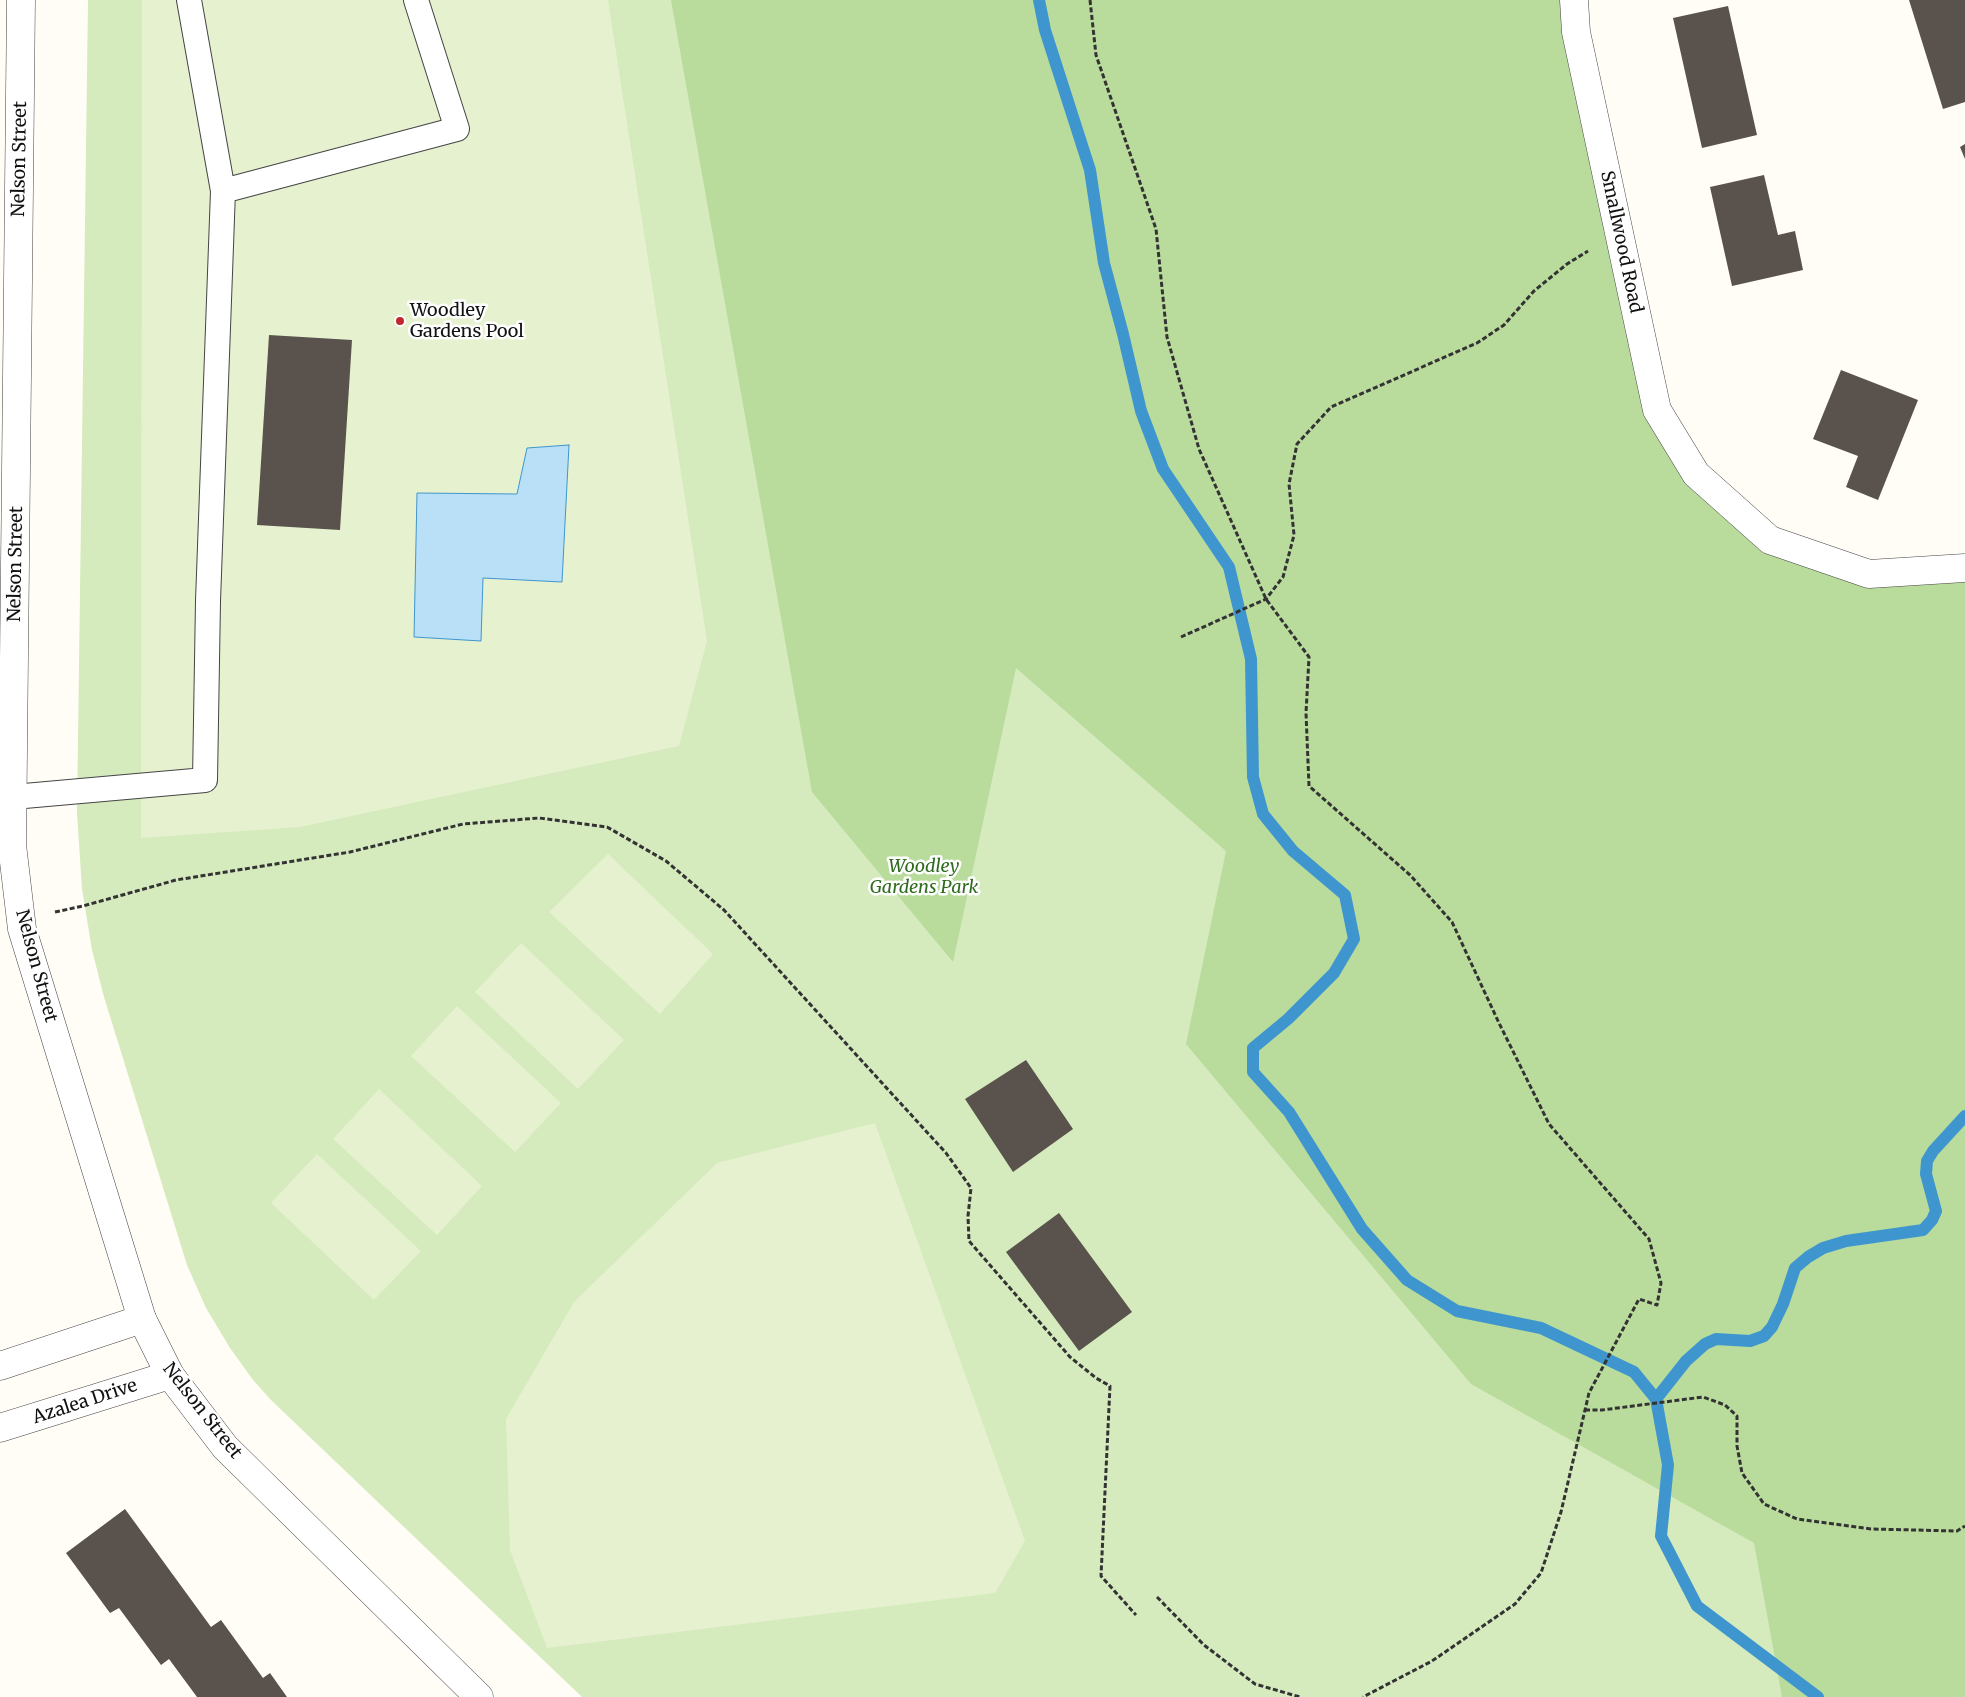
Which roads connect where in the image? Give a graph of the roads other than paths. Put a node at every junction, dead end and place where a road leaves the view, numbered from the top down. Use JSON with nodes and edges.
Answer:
{"nodes":[{"id":1,"x":21,"y":0,"type":"edge"},
{"id":2,"x":189,"y":0,"type":"edge"},
{"id":3,"x":416,"y":0,"type":"edge"},
{"id":4,"x":1574,"y":0,"type":"edge"},
{"id":5,"x":223,"y":191,"type":"junction"},
{"id":6,"x":1965,"y":568,"type":"edge"},
{"id":7,"x":8,"y":645,"type":"edge"},
{"id":8,"x":13,"y":797,"type":"junction"},
{"id":9,"x":142,"y":1319,"type":"junction"},
{"id":10,"x":0,"y":1366,"type":"edge"},
{"id":11,"x":170,"y":1375,"type":"junction"},
{"id":12,"x":0,"y":1428,"type":"edge"},
{"id":13,"x":479,"y":1697,"type":"edge"}],
"edges":[{"from":1,"to":7,"type":"street","name":"Nelson Street"},
{"from":2,"to":5,"type":"lane"},
{"from":3,"to":5,"type":"lane"},
{"from":4,"to":6,"type":"street","name":"Smallwood Road"},
{"from":5,"to":8,"type":"lane"},
{"from":7,"to":8,"type":"street","name":"Nelson Street"},
{"from":8,"to":9,"type":"street","name":"Nelson Street"},
{"from":9,"to":10,"type":"street"},
{"from":9,"to":11,"type":"street","name":"Nelson Street"},
{"from":11,"to":12,"type":"street","name":"Azalea Drive"},
{"from":11,"to":13,"type":"street","name":"Nelson Street"}]}
